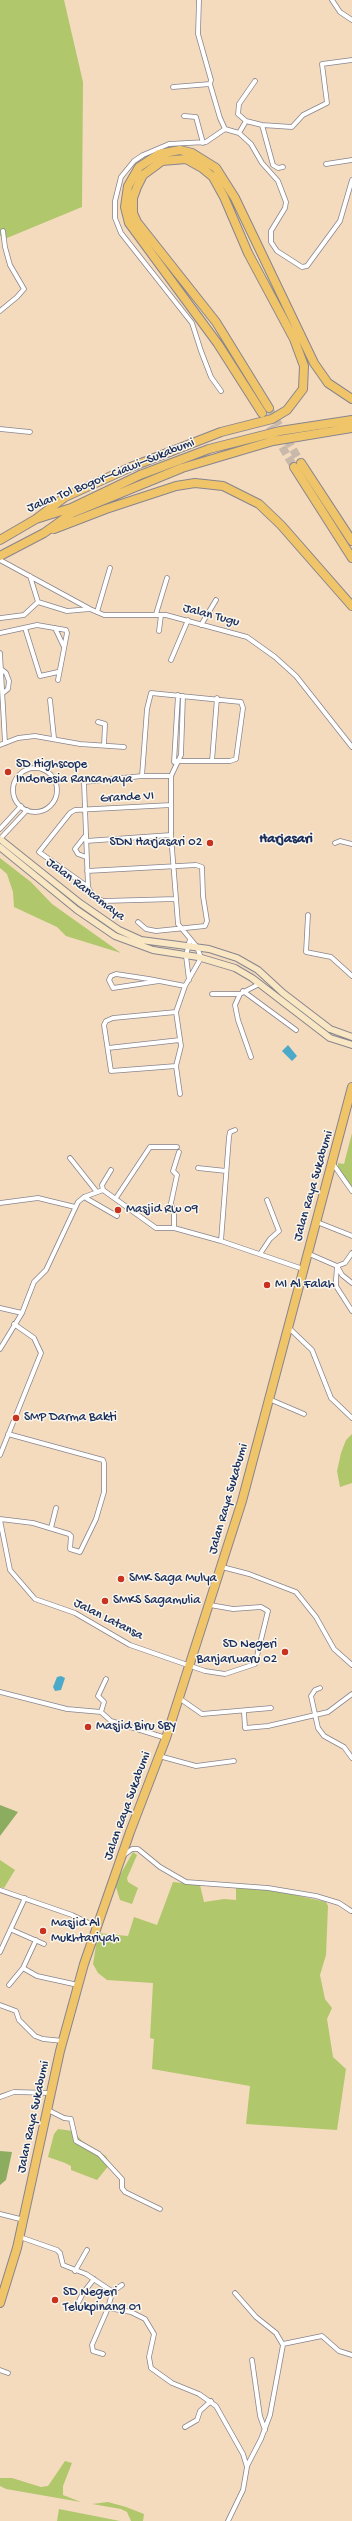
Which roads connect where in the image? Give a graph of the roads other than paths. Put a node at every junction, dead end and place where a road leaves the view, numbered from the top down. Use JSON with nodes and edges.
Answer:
{"nodes":[{"id":1,"x":199,"y":0,"type":"edge"},
{"id":2,"x":332,"y":0,"type":"edge"},
{"id":3,"x":352,"y":20,"type":"edge"},
{"id":4,"x":352,"y":60,"type":"edge"},
{"id":5,"x":255,"y":81,"type":"dead end"},
{"id":6,"x":210,"y":84,"type":"junction"},
{"id":7,"x":173,"y":87,"type":"dead end"},
{"id":8,"x":184,"y":116,"type":"dead end"},
{"id":9,"x":246,"y":121,"type":"junction"},
{"id":10,"x":262,"y":125,"type":"junction"},
{"id":11,"x":225,"y":129,"type":"junction"},
{"id":12,"x":239,"y":133,"type":"junction"},
{"id":13,"x":203,"y":143,"type":"junction"},
{"id":14,"x":352,"y":160,"type":"edge"},
{"id":15,"x":326,"y":164,"type":"dead end"},
{"id":16,"x":283,"y":167,"type":"dead end"},
{"id":17,"x":352,"y":180,"type":"edge"},
{"id":18,"x":3,"y":231,"type":"dead end"},
{"id":19,"x":0,"y":311,"type":"edge"},
{"id":20,"x":220,"y":391,"type":"dead end"},
{"id":21,"x":352,"y":399,"type":"edge"},
{"id":22,"x":269,"y":408,"type":"tunnel mouth"},
{"id":23,"x":262,"y":413,"type":"tunnel mouth"},
{"id":24,"x":352,"y":420,"type":"edge"},
{"id":25,"x":352,"y":428,"type":"edge"},
{"id":26,"x":0,"y":429,"type":"edge"},
{"id":27,"x":30,"y":432,"type":"dead end"},
{"id":28,"x":228,"y":448,"type":"junction"},
{"id":29,"x":141,"y":479,"type":"junction"},
{"id":30,"x":36,"y":519,"type":"junction"},
{"id":31,"x":44,"y":533,"type":"junction"},
{"id":32,"x":0,"y":540,"type":"edge"},
{"id":33,"x":352,"y":541,"type":"edge"},
{"id":34,"x":0,"y":556,"type":"edge"},
{"id":35,"x":352,"y":558,"type":"edge"},
{"id":36,"x":0,"y":560,"type":"edge"},
{"id":37,"x":110,"y":568,"type":"dead end"},
{"id":38,"x":29,"y":575,"type":"junction"},
{"id":39,"x":167,"y":578,"type":"dead end"},
{"id":40,"x":216,"y":600,"type":"dead end"},
{"id":41,"x":38,"y":602,"type":"junction"},
{"id":42,"x":352,"y":606,"type":"edge"},
{"id":43,"x":90,"y":609,"type":"junction"},
{"id":44,"x":97,"y":612,"type":"junction"},
{"id":45,"x":159,"y":614,"type":"junction"},
{"id":46,"x":1,"y":618,"type":"dead end"},
{"id":47,"x":188,"y":620,"type":"junction"},
{"id":48,"x":201,"y":625,"type":"junction"},
{"id":49,"x":24,"y":628,"type":"junction"},
{"id":50,"x":55,"y":628,"type":"junction"},
{"id":51,"x":159,"y":631,"type":"dead end"},
{"id":52,"x":0,"y":633,"type":"edge"},
{"id":53,"x":64,"y":647,"type":"junction"},
{"id":54,"x":0,"y":653,"type":"edge"},
{"id":55,"x":171,"y":660,"type":"dead end"},
{"id":56,"x":1,"y":669,"type":"edge"},
{"id":57,"x":58,"y":672,"type":"junction"},
{"id":58,"x":58,"y":680,"type":"dead end"},
{"id":59,"x":178,"y":696,"type":"junction"},
{"id":60,"x":184,"y":696,"type":"junction"},
{"id":61,"x":217,"y":698,"type":"junction"},
{"id":62,"x":50,"y":700,"type":"dead end"},
{"id":63,"x":98,"y":722,"type":"dead end"},
{"id":64,"x":54,"y":738,"type":"junction"},
{"id":65,"x":5,"y":743,"type":"junction"},
{"id":66,"x":104,"y":745,"type":"junction"},
{"id":67,"x":0,"y":746,"type":"edge"},
{"id":68,"x":124,"y":746,"type":"dead end"},
{"id":69,"x":352,"y":747,"type":"edge"},
{"id":70,"x":174,"y":761,"type":"junction"},
{"id":71,"x":179,"y":761,"type":"junction"},
{"id":72,"x":212,"y":761,"type":"junction"},
{"id":73,"x":176,"y":766,"type":"junction"},
{"id":74,"x":142,"y":776,"type":"junction"},
{"id":75,"x":171,"y":776,"type":"junction"},
{"id":76,"x":171,"y":805,"type":"junction"},
{"id":77,"x":21,"y":806,"type":"junction"},
{"id":78,"x":27,"y":810,"type":"junction"},
{"id":79,"x":84,"y":810,"type":"junction"},
{"id":80,"x":0,"y":829,"type":"edge"},
{"id":81,"x":86,"y":835,"type":"junction"},
{"id":82,"x":171,"y":835,"type":"junction"},
{"id":83,"x":0,"y":839,"type":"edge"},
{"id":84,"x":86,"y":841,"type":"junction"},
{"id":85,"x":335,"y":843,"type":"dead end"},
{"id":86,"x":352,"y":844,"type":"edge"},
{"id":87,"x":0,"y":847,"type":"edge"},
{"id":88,"x":86,"y":857,"type":"junction"},
{"id":89,"x":174,"y":866,"type":"junction"},
{"id":90,"x":87,"y":871,"type":"junction"},
{"id":91,"x":88,"y":887,"type":"junction"},
{"id":92,"x":176,"y":899,"type":"junction"},
{"id":93,"x":308,"y":915,"type":"dead end"},
{"id":94,"x":138,"y":922,"type":"dead end"},
{"id":95,"x":181,"y":929,"type":"junction"},
{"id":96,"x":190,"y":939,"type":"junction"},
{"id":97,"x":188,"y":946,"type":"junction"},
{"id":98,"x":197,"y":947,"type":"junction"},
{"id":99,"x":186,"y":956,"type":"junction"},
{"id":100,"x":201,"y":958,"type":"junction"},
{"id":101,"x":352,"y":976,"type":"edge"},
{"id":102,"x":189,"y":980,"type":"junction"},
{"id":103,"x":159,"y":981,"type":"junction"},
{"id":104,"x":260,"y":984,"type":"junction"},
{"id":105,"x":185,"y":986,"type":"junction"},
{"id":106,"x":242,"y":992,"type":"junction"},
{"id":107,"x":212,"y":994,"type":"dead end"},
{"id":108,"x":176,"y":1012,"type":"junction"},
{"id":109,"x":296,"y":1030,"type":"dead end"},
{"id":110,"x":352,"y":1037,"type":"edge"},
{"id":111,"x":180,"y":1040,"type":"junction"},
{"id":112,"x":352,"y":1045,"type":"edge"},
{"id":113,"x":108,"y":1048,"type":"junction"},
{"id":114,"x":251,"y":1056,"type":"dead end"},
{"id":115,"x":176,"y":1066,"type":"junction"},
{"id":116,"x":352,"y":1087,"type":"edge"},
{"id":117,"x":180,"y":1094,"type":"dead end"},
{"id":118,"x":235,"y":1130,"type":"dead end"},
{"id":119,"x":177,"y":1146,"type":"dead end"},
{"id":120,"x":179,"y":1152,"type":"dead end"},
{"id":121,"x":70,"y":1158,"type":"dead end"},
{"id":122,"x":333,"y":1164,"type":"junction"},
{"id":123,"x":198,"y":1168,"type":"dead end"},
{"id":124,"x":111,"y":1170,"type":"dead end"},
{"id":125,"x":226,"y":1171,"type":"junction"},
{"id":126,"x":103,"y":1190,"type":"junction"},
{"id":127,"x":352,"y":1191,"type":"edge"},
{"id":128,"x":98,"y":1192,"type":"junction"},
{"id":129,"x":84,"y":1197,"type":"junction"},
{"id":130,"x":116,"y":1198,"type":"junction"},
{"id":131,"x":267,"y":1200,"type":"dead end"},
{"id":132,"x":0,"y":1203,"type":"edge"},
{"id":133,"x":75,"y":1207,"type":"junction"},
{"id":134,"x":117,"y":1216,"type":"dead end"},
{"id":135,"x":317,"y":1222,"type":"junction"},
{"id":136,"x":174,"y":1228,"type":"junction"},
{"id":137,"x":352,"y":1236,"type":"edge"},
{"id":138,"x":221,"y":1241,"type":"junction"},
{"id":139,"x":307,"y":1253,"type":"junction"},
{"id":140,"x":352,"y":1253,"type":"edge"},
{"id":141,"x":260,"y":1254,"type":"junction"},
{"id":142,"x":338,"y":1266,"type":"junction"},
{"id":143,"x":302,"y":1269,"type":"junction"},
{"id":144,"x":352,"y":1282,"type":"edge"},
{"id":145,"x":0,"y":1308,"type":"edge"},
{"id":146,"x":352,"y":1311,"type":"edge"},
{"id":147,"x":22,"y":1313,"type":"junction"},
{"id":148,"x":14,"y":1324,"type":"junction"},
{"id":149,"x":287,"y":1327,"type":"junction"},
{"id":150,"x":0,"y":1349,"type":"edge"},
{"id":151,"x":268,"y":1399,"type":"junction"},
{"id":152,"x":304,"y":1414,"type":"dead end"},
{"id":153,"x":352,"y":1418,"type":"edge"},
{"id":154,"x":8,"y":1434,"type":"junction"},
{"id":155,"x":0,"y":1455,"type":"edge"},
{"id":156,"x":56,"y":1508,"type":"dead end"},
{"id":157,"x":0,"y":1520,"type":"edge"},
{"id":158,"x":51,"y":1528,"type":"junction"},
{"id":159,"x":222,"y":1567,"type":"junction"},
{"id":160,"x":210,"y":1605,"type":"junction"},
{"id":161,"x":352,"y":1665,"type":"edge"},
{"id":162,"x":188,"y":1666,"type":"junction"},
{"id":163,"x":106,"y":1680,"type":"dead end"},
{"id":164,"x":320,"y":1688,"type":"dead end"},
{"id":165,"x":0,"y":1692,"type":"edge"},
{"id":166,"x":352,"y":1694,"type":"edge"},
{"id":167,"x":178,"y":1698,"type":"junction"},
{"id":168,"x":271,"y":1708,"type":"dead end"},
{"id":169,"x":101,"y":1712,"type":"junction"},
{"id":170,"x":244,"y":1712,"type":"junction"},
{"id":171,"x":315,"y":1715,"type":"junction"},
{"id":172,"x":166,"y":1738,"type":"junction"},
{"id":173,"x":159,"y":1756,"type":"junction"},
{"id":174,"x":352,"y":1758,"type":"edge"},
{"id":175,"x":234,"y":1761,"type":"dead end"},
{"id":176,"x":123,"y":1856,"type":"junction"},
{"id":177,"x":0,"y":1890,"type":"edge"},
{"id":178,"x":25,"y":1898,"type":"junction"},
{"id":179,"x":351,"y":1911,"type":"edge"},
{"id":180,"x":97,"y":1927,"type":"junction"},
{"id":181,"x":12,"y":1930,"type":"junction"},
{"id":182,"x":36,"y":1940,"type":"junction"},
{"id":183,"x":44,"y":1944,"type":"dead end"},
{"id":184,"x":0,"y":1952,"type":"edge"},
{"id":185,"x":23,"y":1968,"type":"junction"},
{"id":186,"x":9,"y":1985,"type":"dead end"},
{"id":187,"x":79,"y":1986,"type":"junction"},
{"id":188,"x":0,"y":2005,"type":"edge"},
{"id":189,"x":63,"y":2041,"type":"junction"},
{"id":190,"x":51,"y":2093,"type":"junction"},
{"id":191,"x":0,"y":2097,"type":"edge"},
{"id":192,"x":48,"y":2110,"type":"junction"},
{"id":193,"x":160,"y":2209,"type":"dead end"},
{"id":194,"x":0,"y":2214,"type":"edge"},
{"id":195,"x":24,"y":2220,"type":"junction"},
{"id":196,"x":20,"y":2237,"type":"junction"},
{"id":197,"x":87,"y":2250,"type":"dead end"},
{"id":198,"x":76,"y":2271,"type":"junction"},
{"id":199,"x":94,"y":2279,"type":"junction"},
{"id":200,"x":122,"y":2285,"type":"dead end"},
{"id":201,"x":112,"y":2292,"type":"junction"},
{"id":202,"x":235,"y":2293,"type":"dead end"},
{"id":203,"x":0,"y":2303,"type":"edge"},
{"id":204,"x":108,"y":2308,"type":"junction"},
{"id":205,"x":75,"y":2309,"type":"dead end"},
{"id":206,"x":283,"y":2344,"type":"junction"},
{"id":207,"x":103,"y":2354,"type":"dead end"},
{"id":208,"x":352,"y":2355,"type":"edge"},
{"id":209,"x":252,"y":2360,"type":"dead end"},
{"id":210,"x":0,"y":2370,"type":"edge"},
{"id":211,"x":8,"y":2373,"type":"dead end"},
{"id":212,"x":211,"y":2402,"type":"junction"},
{"id":213,"x":185,"y":2427,"type":"dead end"},
{"id":214,"x":265,"y":2431,"type":"junction"},
{"id":215,"x":247,"y":2467,"type":"junction"},
{"id":216,"x":230,"y":2520,"type":"edge"}],
"edges":[{"from":1,"to":6,"type":"street"},
{"from":2,"to":3,"type":"street"},
{"from":4,"to":10,"type":"street"},
{"from":5,"to":9,"type":"street"},
{"from":6,"to":7,"type":"street"},
{"from":6,"to":11,"type":"street"},
{"from":8,"to":13,"type":"street"},
{"from":9,"to":10,"type":"street"},
{"from":9,"to":12,"type":"street"},
{"from":10,"to":16,"type":"street"},
{"from":11,"to":12,"type":"street"},
{"from":11,"to":13,"type":"street"},
{"from":12,"to":17,"type":"street"},
{"from":13,"to":20,"type":"street"},
{"from":14,"to":15,"type":"street"},
{"from":18,"to":19,"type":"street"},
{"from":21,"to":23,"type":"highway"},
{"from":22,"to":30,"type":"highway"},
{"from":24,"to":28,"type":"highway","name":"Jalan Tol Bogor–Ciawi–Sukabumi"},
{"from":25,"to":28,"type":"highway","name":"Jalan Tol Bogor–Ciawi–Sukabumi"},
{"from":26,"to":27,"type":"street"},
{"from":28,"to":29,"type":"highway","name":"Jalan Tol Bogor–Ciawi–Sukabumi"},
{"from":29,"to":30,"type":"highway","name":"Jalan Tol Bogor–Ciawi–Sukabumi"},
{"from":29,"to":31,"type":"highway","name":"Jalan Tol Bogor–Ciawi–Sukabumi"},
{"from":30,"to":32,"type":"highway","name":"Jalan Tol Bogor–Ciawi–Sukabumi"},
{"from":31,"to":34,"type":"highway","name":"Jalan Tol Bogor–Ciawi–Sukabumi"},
{"from":31,"to":42,"type":"highway"},
{"from":33,"to":35,"type":"highway"},
{"from":36,"to":38,"type":"street","name":"Jalan Tugu"},
{"from":37,"to":44,"type":"street"},
{"from":38,"to":41,"type":"street"},
{"from":38,"to":43,"type":"street","name":"Jalan Tugu"},
{"from":39,"to":45,"type":"street"},
{"from":40,"to":48,"type":"street"},
{"from":41,"to":43,"type":"street"},
{"from":41,"to":46,"type":"street"},
{"from":43,"to":44,"type":"street","name":"Jalan Tugu"},
{"from":44,"to":45,"type":"street","name":"Jalan Tugu"},
{"from":45,"to":47,"type":"street","name":"Jalan Tugu"},
{"from":45,"to":51,"type":"street"},
{"from":47,"to":48,"type":"street","name":"Jalan Tugu"},
{"from":47,"to":55,"type":"street"},
{"from":48,"to":69,"type":"street","name":"Jalan Tugu"},
{"from":49,"to":50,"type":"street"},
{"from":49,"to":52,"type":"street"},
{"from":49,"to":57,"type":"street"},
{"from":50,"to":53,"type":"street"},
{"from":50,"to":53,"type":"street"},
{"from":53,"to":57,"type":"street"},
{"from":54,"to":56,"type":"street"},
{"from":56,"to":65,"type":"street"},
{"from":57,"to":58,"type":"street"},
{"from":59,"to":60,"type":"street"},
{"from":59,"to":70,"type":"street"},
{"from":59,"to":74,"type":"street"},
{"from":60,"to":61,"type":"street"},
{"from":60,"to":71,"type":"street"},
{"from":61,"to":72,"type":"street"},
{"from":61,"to":72,"type":"street"},
{"from":62,"to":64,"type":"street"},
{"from":63,"to":66,"type":"street"},
{"from":64,"to":65,"type":"street"},
{"from":64,"to":66,"type":"street"},
{"from":65,"to":67,"type":"street"},
{"from":66,"to":68,"type":"street"},
{"from":70,"to":71,"type":"street"},
{"from":70,"to":73,"type":"street"},
{"from":71,"to":72,"type":"street"},
{"from":71,"to":73,"type":"street"},
{"from":73,"to":75,"type":"street"},
{"from":74,"to":75,"type":"street"},
{"from":74,"to":79,"type":"street"},
{"from":75,"to":76,"type":"street"},
{"from":76,"to":79,"type":"street","name":"Grande VI"},
{"from":76,"to":82,"type":"street"},
{"from":77,"to":78,"type":"street"},
{"from":77,"to":78,"type":"street"},
{"from":77,"to":80,"type":"street"},
{"from":78,"to":83,"type":"street"},
{"from":79,"to":81,"type":"street"},
{"from":79,"to":91,"type":"street","name":"Grande VI"},
{"from":81,"to":84,"type":"street"},
{"from":81,"to":88,"type":"street"},
{"from":82,"to":84,"type":"street"},
{"from":82,"to":89,"type":"street"},
{"from":83,"to":97,"type":"street","name":"Jalan Rancamaya"},
{"from":84,"to":88,"type":"street"},
{"from":85,"to":86,"type":"street"},
{"from":87,"to":99,"type":"street","name":"Jalan Rancamaya"},
{"from":88,"to":90,"type":"street"},
{"from":89,"to":90,"type":"street"},
{"from":89,"to":92,"type":"street"},
{"from":89,"to":95,"type":"street"},
{"from":90,"to":91,"type":"street"},
{"from":91,"to":92,"type":"street"},
{"from":92,"to":95,"type":"street"},
{"from":93,"to":101,"type":"street"},
{"from":94,"to":95,"type":"street"},
{"from":95,"to":96,"type":"street"},
{"from":96,"to":97,"type":"street"},
{"from":96,"to":98,"type":"street"},
{"from":97,"to":98,"type":"street","name":"Jalan Rancamaya"},
{"from":97,"to":99,"type":"street"},
{"from":98,"to":100,"type":"street"},
{"from":98,"to":110,"type":"street","name":"Jalan Rancamaya"},
{"from":99,"to":100,"type":"street","name":"Jalan Rancamaya"},
{"from":99,"to":102,"type":"street"},
{"from":100,"to":102,"type":"street"},
{"from":100,"to":104,"type":"street","name":"Jalan Rancamaya"},
{"from":102,"to":105,"type":"street"},
{"from":103,"to":103,"type":"street"},
{"from":103,"to":105,"type":"street"},
{"from":104,"to":106,"type":"street"},
{"from":104,"to":112,"type":"street","name":"Jalan Rancamaya"},
{"from":105,"to":108,"type":"street"},
{"from":106,"to":107,"type":"street"},
{"from":106,"to":109,"type":"street"},
{"from":106,"to":114,"type":"street"},
{"from":108,"to":111,"type":"street"},
{"from":108,"to":113,"type":"street"},
{"from":111,"to":113,"type":"street"},
{"from":111,"to":115,"type":"street"},
{"from":113,"to":115,"type":"street"},
{"from":115,"to":117,"type":"street"},
{"from":116,"to":122,"type":"highway","name":"Jalan Raya Sukabumi"},
{"from":118,"to":125,"type":"street"},
{"from":119,"to":130,"type":"street"},
{"from":120,"to":136,"type":"street"},
{"from":121,"to":128,"type":"street"},
{"from":122,"to":127,"type":"street"},
{"from":122,"to":135,"type":"highway","name":"Jalan Raya Sukabumi"},
{"from":123,"to":125,"type":"street"},
{"from":124,"to":126,"type":"street"},
{"from":125,"to":138,"type":"street"},
{"from":126,"to":128,"type":"street"},
{"from":126,"to":130,"type":"street"},
{"from":128,"to":129,"type":"street"},
{"from":129,"to":133,"type":"street"},
{"from":129,"to":134,"type":"street"},
{"from":130,"to":136,"type":"street"},
{"from":131,"to":141,"type":"street"},
{"from":132,"to":133,"type":"street"},
{"from":133,"to":147,"type":"street"},
{"from":135,"to":137,"type":"street"},
{"from":135,"to":139,"type":"highway","name":"Jalan Raya Sukabumi"},
{"from":136,"to":138,"type":"street"},
{"from":138,"to":141,"type":"street"},
{"from":139,"to":142,"type":"street"},
{"from":139,"to":143,"type":"highway","name":"Jalan Raya Sukabumi"},
{"from":140,"to":142,"type":"street"},
{"from":141,"to":143,"type":"street"},
{"from":142,"to":144,"type":"street"},
{"from":142,"to":146,"type":"street"},
{"from":143,"to":149,"type":"highway","name":"Jalan Raya Sukabumi"},
{"from":145,"to":147,"type":"street"},
{"from":147,"to":148,"type":"street"},
{"from":148,"to":150,"type":"street"},
{"from":148,"to":154,"type":"street"},
{"from":149,"to":151,"type":"highway","name":"Jalan Raya Sukabumi"},
{"from":149,"to":153,"type":"street"},
{"from":151,"to":152,"type":"street"},
{"from":151,"to":159,"type":"highway","name":"Jalan Raya Sukabumi"},
{"from":154,"to":155,"type":"street"},
{"from":154,"to":158,"type":"street"},
{"from":156,"to":158,"type":"street"},
{"from":157,"to":158,"type":"street"},
{"from":157,"to":162,"type":"street","name":"Jalan Latansa"},
{"from":159,"to":160,"type":"highway","name":"Jalan Raya Sukabumi"},
{"from":159,"to":161,"type":"street"},
{"from":160,"to":162,"type":"highway","name":"Jalan Raya Sukabumi"},
{"from":160,"to":162,"type":"street","name":"Jalan Latansa"},
{"from":162,"to":167,"type":"highway","name":"Jalan Raya Sukabumi"},
{"from":163,"to":169,"type":"street"},
{"from":164,"to":171,"type":"street"},
{"from":165,"to":169,"type":"street"},
{"from":166,"to":171,"type":"street"},
{"from":167,"to":170,"type":"street"},
{"from":167,"to":172,"type":"highway","name":"Jalan Raya Sukabumi"},
{"from":168,"to":170,"type":"street"},
{"from":169,"to":172,"type":"street"},
{"from":170,"to":171,"type":"street"},
{"from":171,"to":174,"type":"street"},
{"from":172,"to":173,"type":"highway","name":"Jalan Raya Sukabumi"},
{"from":173,"to":175,"type":"street"},
{"from":173,"to":176,"type":"highway","name":"Jalan Raya Sukabumi"},
{"from":176,"to":179,"type":"street"},
{"from":176,"to":180,"type":"highway","name":"Jalan Raya Sukabumi"},
{"from":177,"to":178,"type":"street"},
{"from":178,"to":180,"type":"street"},
{"from":178,"to":181,"type":"street"},
{"from":180,"to":187,"type":"highway","name":"Jalan Raya Sukabumi"},
{"from":181,"to":182,"type":"street"},
{"from":181,"to":184,"type":"street"},
{"from":182,"to":183,"type":"street"},
{"from":182,"to":185,"type":"street"},
{"from":185,"to":186,"type":"street"},
{"from":185,"to":187,"type":"street"},
{"from":187,"to":189,"type":"highway","name":"Jalan Raya Sukabumi"},
{"from":188,"to":189,"type":"street"},
{"from":189,"to":190,"type":"highway","name":"Jalan Raya Sukabumi"},
{"from":190,"to":191,"type":"street"},
{"from":190,"to":192,"type":"highway","name":"Jalan Raya Sukabumi"},
{"from":192,"to":193,"type":"street"},
{"from":192,"to":195,"type":"highway","name":"Jalan Raya Sukabumi"},
{"from":194,"to":195,"type":"street"},
{"from":195,"to":196,"type":"highway","name":"Jalan Raya Sukabumi"},
{"from":196,"to":198,"type":"street"},
{"from":196,"to":203,"type":"highway","name":"Jalan Raya Sukabumi"},
{"from":197,"to":198,"type":"street"},
{"from":198,"to":199,"type":"street"},
{"from":199,"to":201,"type":"street"},
{"from":199,"to":205,"type":"street"},
{"from":200,"to":201,"type":"street"},
{"from":201,"to":204,"type":"street"},
{"from":202,"to":206,"type":"street"},
{"from":204,"to":207,"type":"street"},
{"from":204,"to":212,"type":"street"},
{"from":206,"to":208,"type":"street"},
{"from":206,"to":214,"type":"street"},
{"from":209,"to":214,"type":"street"},
{"from":210,"to":211,"type":"street"},
{"from":212,"to":213,"type":"street"},
{"from":212,"to":215,"type":"street"},
{"from":214,"to":215,"type":"street"},
{"from":215,"to":216,"type":"street"}]}
